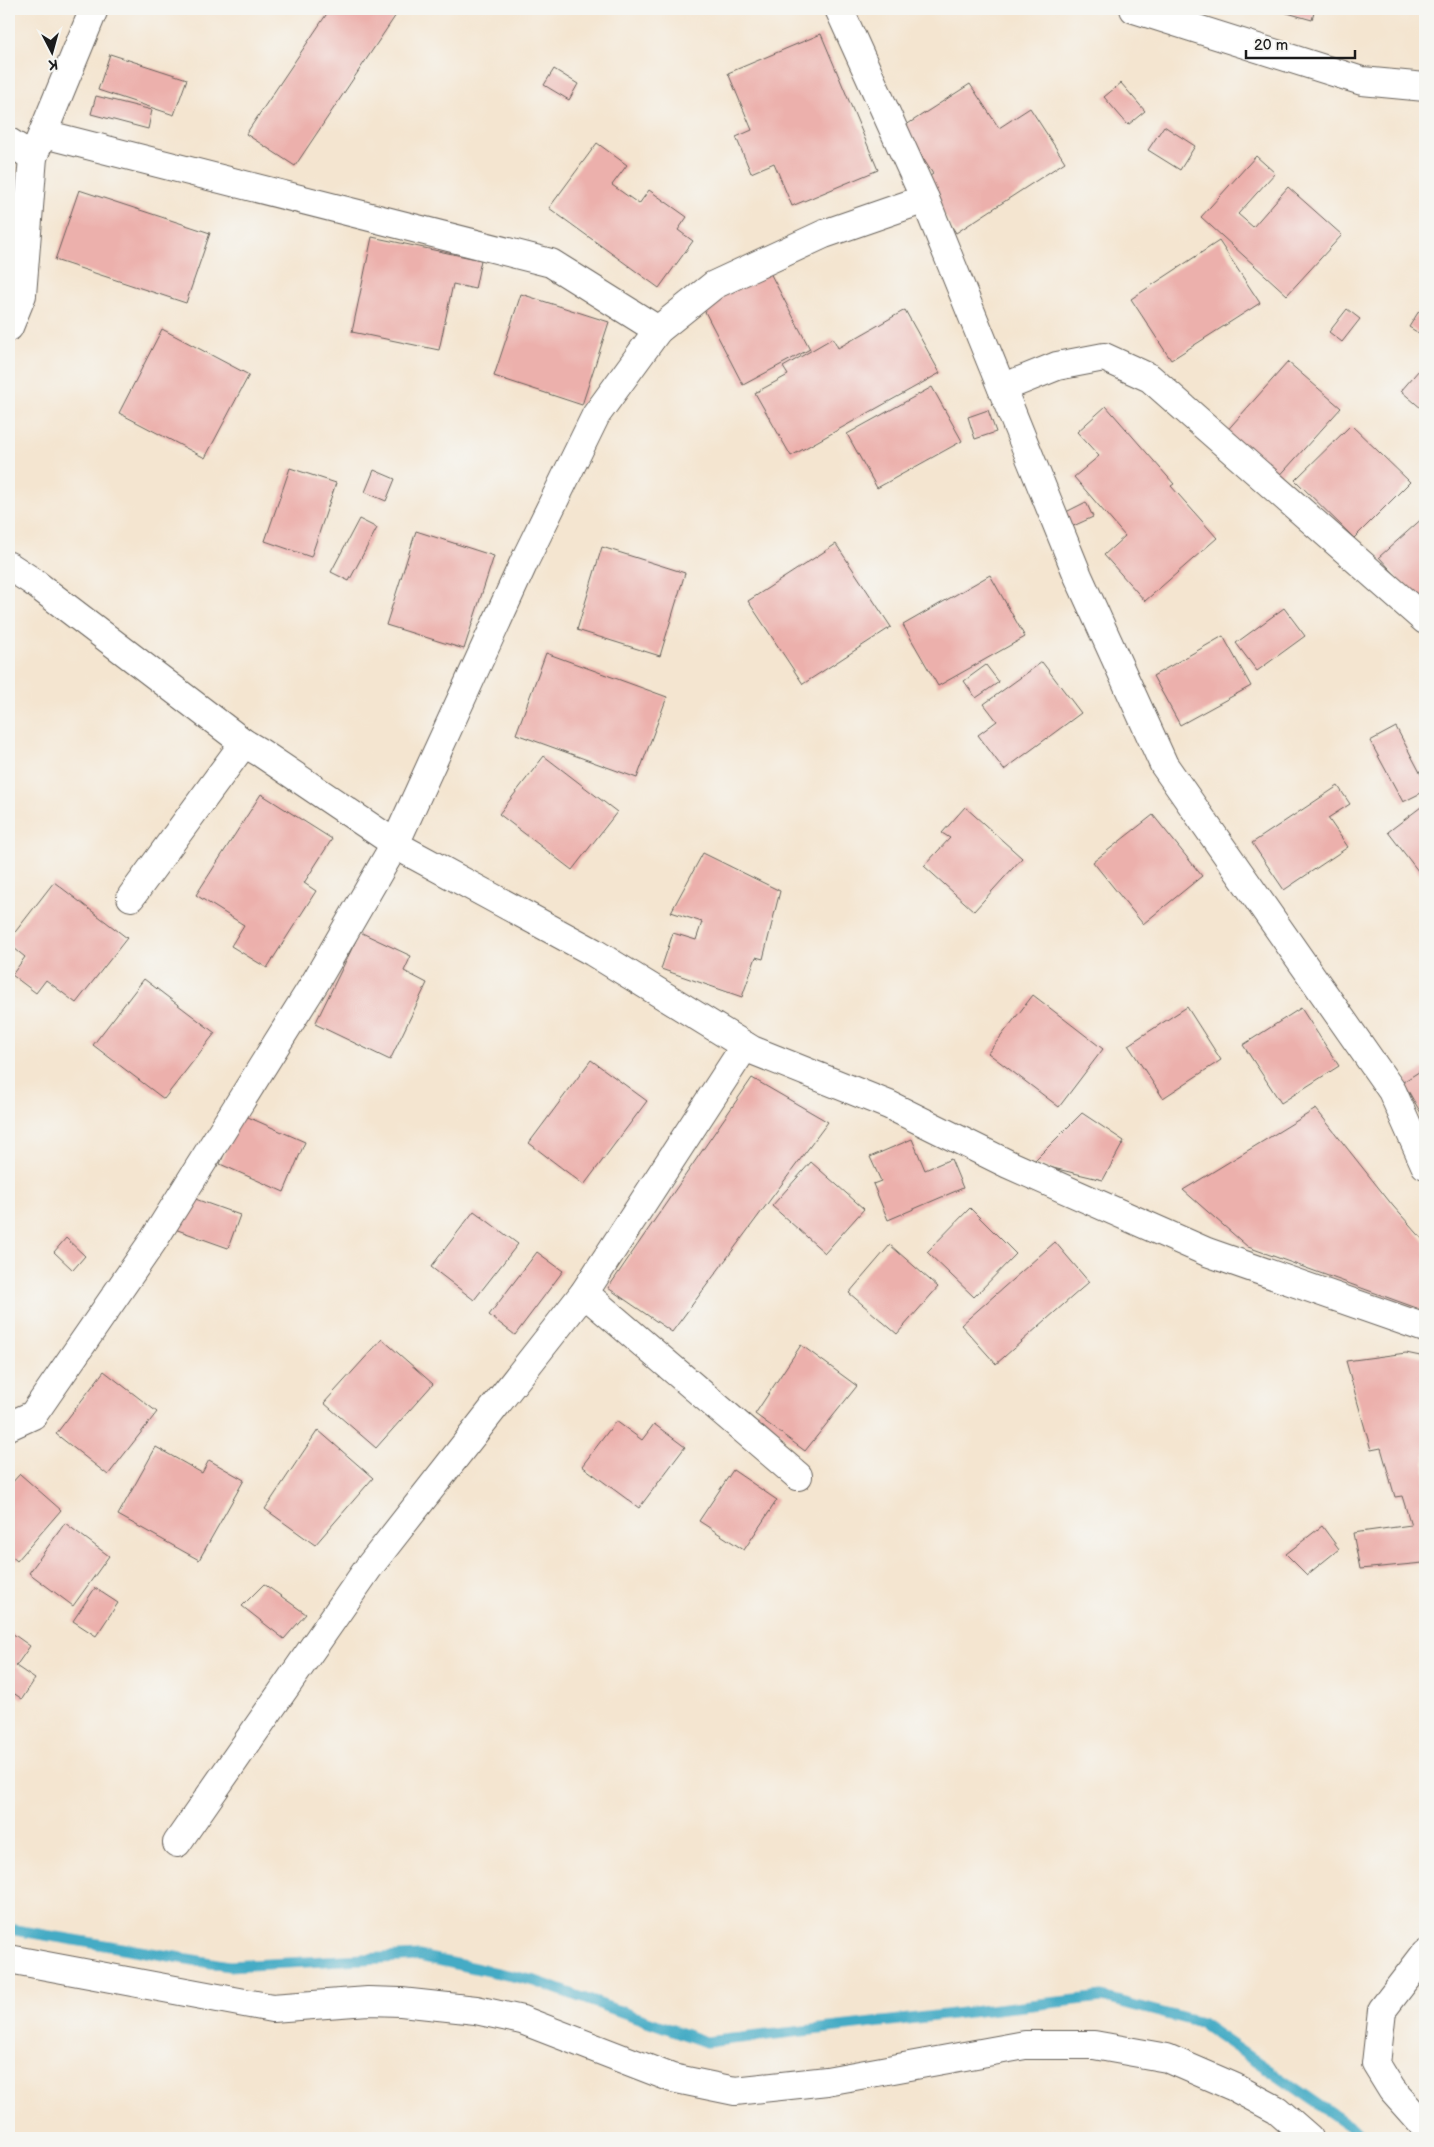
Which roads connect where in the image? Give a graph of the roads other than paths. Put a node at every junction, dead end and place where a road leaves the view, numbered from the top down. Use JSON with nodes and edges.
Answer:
{"nodes":[{"id":1,"x":94,"y":9,"type":"edge"},
{"id":2,"x":839,"y":9,"type":"edge"},
{"id":3,"x":1134,"y":9,"type":"edge"},
{"id":4,"x":1425,"y":87,"type":"edge"},
{"id":5,"x":9,"y":142,"type":"edge"},
{"id":6,"x":38,"y":146,"type":"junction"},
{"id":7,"x":925,"y":199,"type":"junction"},
{"id":8,"x":9,"y":326,"type":"edge"},
{"id":9,"x":658,"y":330,"type":"junction"},
{"id":10,"x":1002,"y":388,"type":"junction"},
{"id":11,"x":9,"y":566,"type":"edge"},
{"id":12,"x":1425,"y":620,"type":"edge"},
{"id":13,"x":244,"y":743,"type":"junction"},
{"id":14,"x":395,"y":844,"type":"junction"},
{"id":15,"x":132,"y":897,"type":"dead end"},
{"id":16,"x":745,"y":1046,"type":"junction"},
{"id":17,"x":1425,"y":1165,"type":"edge"},
{"id":18,"x":584,"y":1293,"type":"junction"},
{"id":19,"x":1425,"y":1328,"type":"edge"},
{"id":20,"x":21,"y":1420,"type":"edge"},
{"id":21,"x":9,"y":1444,"type":"edge"},
{"id":22,"x":798,"y":1476,"type":"dead end"},
{"id":23,"x":177,"y":1843,"type":"dead end"},
{"id":24,"x":1425,"y":1954,"type":"edge"},
{"id":25,"x":9,"y":1959,"type":"edge"},
{"id":26,"x":1425,"y":2127,"type":"edge"},
{"id":27,"x":1309,"y":2138,"type":"edge"}],
"edges":[{"from":1,"to":6,"type":"street"},
{"from":2,"to":7,"type":"street"},
{"from":3,"to":4,"type":"street"},
{"from":5,"to":6,"type":"street"},
{"from":6,"to":8,"type":"street"},
{"from":6,"to":9,"type":"street"},
{"from":7,"to":9,"type":"street"},
{"from":7,"to":10,"type":"street"},
{"from":9,"to":14,"type":"street"},
{"from":10,"to":12,"type":"street"},
{"from":10,"to":17,"type":"street"},
{"from":11,"to":13,"type":"street"},
{"from":13,"to":14,"type":"street"},
{"from":13,"to":15,"type":"street"},
{"from":14,"to":16,"type":"street"},
{"from":14,"to":20,"type":"street"},
{"from":16,"to":18,"type":"street"},
{"from":16,"to":19,"type":"street"},
{"from":18,"to":22,"type":"street"},
{"from":18,"to":23,"type":"street"},
{"from":20,"to":21,"type":"street"},
{"from":24,"to":26,"type":"street"},
{"from":25,"to":27,"type":"street"}]}
